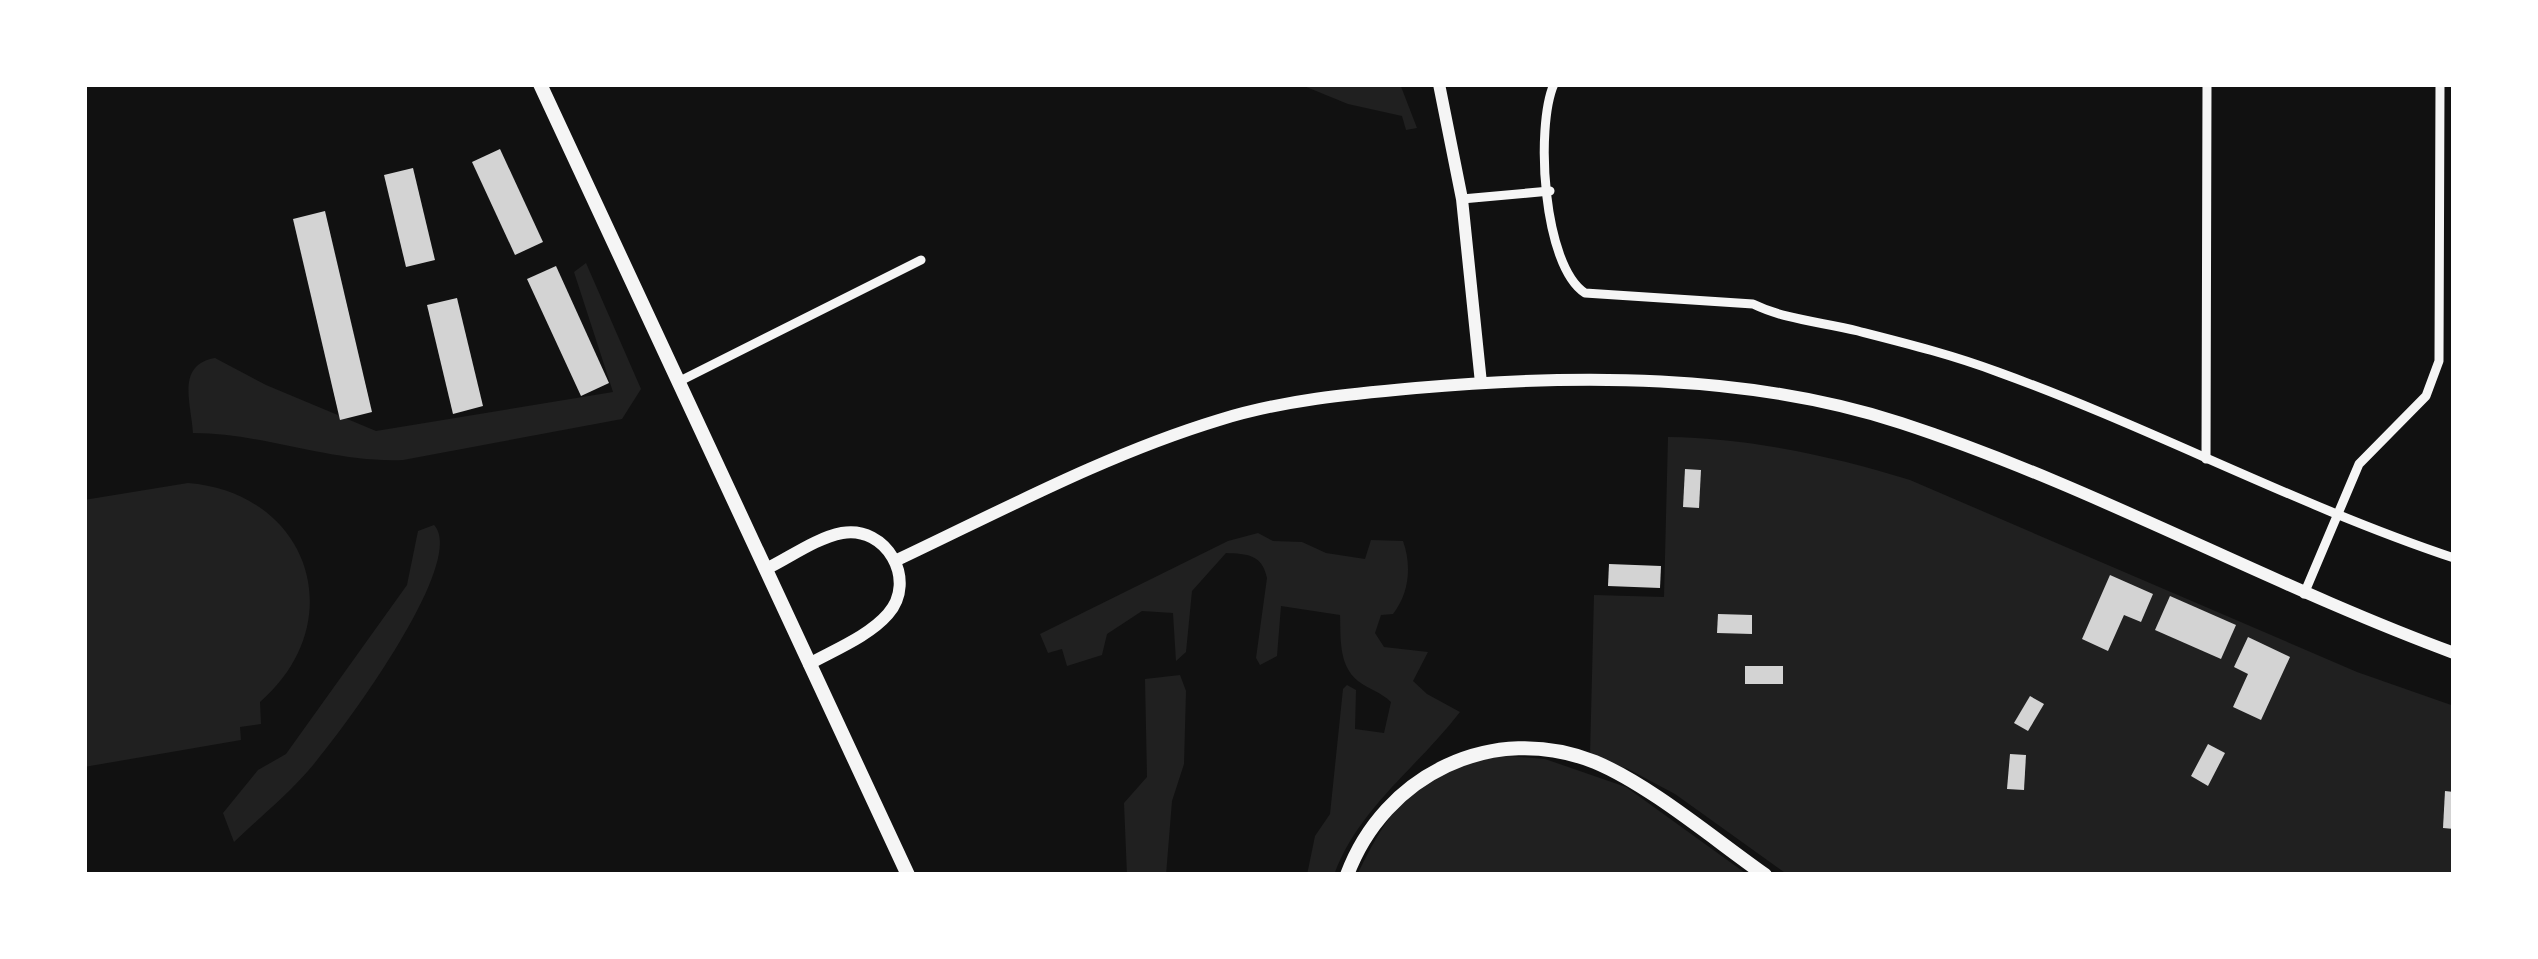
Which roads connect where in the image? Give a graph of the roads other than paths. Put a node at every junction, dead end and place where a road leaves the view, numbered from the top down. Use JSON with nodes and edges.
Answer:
{"nodes":[{"id":1,"x":540,"y":84,"type":"edge"},
{"id":2,"x":1439,"y":84,"type":"edge"},
{"id":3,"x":1553,"y":84,"type":"edge"},
{"id":4,"x":2207,"y":84,"type":"edge"},
{"id":5,"x":2440,"y":84,"type":"edge"},
{"id":6,"x":1550,"y":191,"type":"junction"},
{"id":7,"x":1462,"y":199,"type":"junction"},
{"id":8,"x":921,"y":260,"type":"dead end"},
{"id":9,"x":680,"y":381,"type":"junction"},
{"id":10,"x":1481,"y":383,"type":"junction"},
{"id":11,"x":2206,"y":459,"type":"junction"},
{"id":12,"x":2336,"y":515,"type":"junction"},
{"id":13,"x":2454,"y":558,"type":"edge"},
{"id":14,"x":895,"y":560,"type":"junction"},
{"id":15,"x":766,"y":569,"type":"junction"},
{"id":16,"x":2304,"y":594,"type":"junction"},
{"id":17,"x":2454,"y":653,"type":"edge"},
{"id":18,"x":809,"y":664,"type":"junction"},
{"id":19,"x":908,"y":875,"type":"edge"},
{"id":20,"x":1347,"y":875,"type":"edge"},
{"id":21,"x":1765,"y":875,"type":"edge"}],
"edges":[{"from":1,"to":9,"type":"main road"},
{"from":2,"to":7,"type":"street"},
{"from":3,"to":6,"type":"street"},
{"from":4,"to":11,"type":"street"},
{"from":5,"to":12,"type":"street"},
{"from":6,"to":7,"type":"street"},
{"from":6,"to":11,"type":"street"},
{"from":7,"to":10,"type":"street"},
{"from":8,"to":9,"type":"street"},
{"from":9,"to":15,"type":"main road"},
{"from":10,"to":14,"type":"street"},
{"from":10,"to":16,"type":"street"},
{"from":11,"to":12,"type":"street"},
{"from":12,"to":13,"type":"street"},
{"from":12,"to":16,"type":"street"},
{"from":14,"to":15,"type":"street"},
{"from":14,"to":18,"type":"street"},
{"from":15,"to":18,"type":"main road"},
{"from":16,"to":17,"type":"street"},
{"from":18,"to":19,"type":"main road"},
{"from":20,"to":21,"type":"main road"}]}
